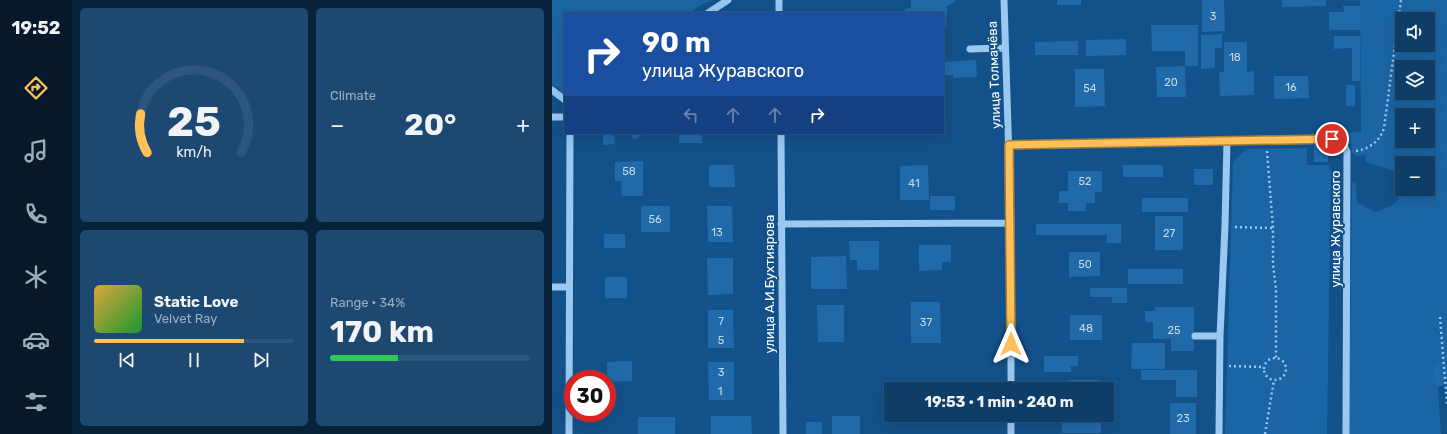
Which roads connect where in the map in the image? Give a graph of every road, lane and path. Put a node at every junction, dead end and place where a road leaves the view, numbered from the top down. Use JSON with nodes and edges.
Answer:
{"nodes":[{"id":1,"x":728,"y":0,"type":"edge"},
{"id":2,"x":779,"y":0,"type":"edge"},
{"id":3,"x":1004,"y":0,"type":"edge"},
{"id":4,"x":1401,"y":0,"type":"edge"},
{"id":5,"x":710,"y":12,"type":"edge"},
{"id":6,"x":779,"y":12,"type":"edge"},
{"id":7,"x":1005,"y":48,"type":"junction"},
{"id":8,"x":970,"y":49,"type":"dead end"},
{"id":9,"x":552,"y":90,"type":"edge"},
{"id":10,"x":564,"y":99,"type":"edge"},
{"id":11,"x":552,"y":117,"type":"edge"},
{"id":12,"x":564,"y":117,"type":"edge"},
{"id":13,"x":570,"y":134,"type":"edge"},
{"id":14,"x":781,"y":134,"type":"edge"},
{"id":15,"x":1266,"y":140,"type":"junction"},
{"id":16,"x":1227,"y":141,"type":"junction"},
{"id":17,"x":1009,"y":145,"type":"junction"},
{"id":18,"x":1347,"y":152,"type":"junction"},
{"id":19,"x":1011,"y":223,"type":"junction"},
{"id":20,"x":781,"y":224,"type":"junction"},
{"id":21,"x":1225,"y":226,"type":"junction"},
{"id":22,"x":1273,"y":228,"type":"junction"},
{"id":23,"x":552,"y":287,"type":"edge"},
{"id":24,"x":569,"y":287,"type":"junction"},
{"id":25,"x":1440,"y":317,"type":"dead end"},
{"id":26,"x":1195,"y":336,"type":"dead end"},
{"id":27,"x":1220,"y":336,"type":"junction"},
{"id":28,"x":1276,"y":359,"type":"junction"},
{"id":29,"x":1220,"y":366,"type":"junction"},
{"id":30,"x":1264,"y":367,"type":"junction"},
{"id":31,"x":1274,"y":380,"type":"junction"},
{"id":32,"x":1011,"y":382,"type":"edge"},
{"id":33,"x":1447,"y":404,"type":"edge"},
{"id":34,"x":1011,"y":422,"type":"edge"},
{"id":35,"x":569,"y":434,"type":"edge"},
{"id":36,"x":783,"y":434,"type":"edge"},
{"id":37,"x":1011,"y":434,"type":"edge"},
{"id":38,"x":1219,"y":434,"type":"edge"},
{"id":39,"x":1265,"y":434,"type":"edge"},
{"id":40,"x":1346,"y":434,"type":"edge"}],
"edges":[{"from":1,"to":5,"type":"street"},
{"from":2,"to":6,"type":"street"},
{"from":3,"to":7,"type":"street","name":"улица Толмачёва"},
{"from":4,"to":18,"type":"path"},
{"from":7,"to":8,"type":"street"},
{"from":7,"to":17,"type":"street","name":"улица Толмачёва"},
{"from":9,"to":10,"type":"street"},
{"from":11,"to":12,"type":"street"},
{"from":13,"to":24,"type":"street"},
{"from":14,"to":20,"type":"street","name":"улица А.И.Бухтиярова"},
{"from":15,"to":16,"type":"street","name":"улица Журавского"},
{"from":15,"to":18,"type":"street","name":"улица Журавского"},
{"from":15,"to":22,"type":"path"},
{"from":16,"to":17,"type":"street","name":"улица Журавского"},
{"from":16,"to":21,"type":"street"},
{"from":17,"to":19,"type":"street","name":"улица Толмачёва"},
{"from":18,"to":40,"type":"street","name":"улица Журавского"},
{"from":19,"to":20,"type":"street"},
{"from":19,"to":32,"type":"street","name":"улица Толмачёва"},
{"from":20,"to":36,"type":"street","name":"улица А.И.Бухтиярова"},
{"from":21,"to":22,"type":"path"},
{"from":21,"to":27,"type":"street"},
{"from":22,"to":28,"type":"path"},
{"from":23,"to":24,"type":"street"},
{"from":24,"to":35,"type":"street"},
{"from":25,"to":33,"type":"path"},
{"from":26,"to":27,"type":"street"},
{"from":27,"to":29,"type":"street"},
{"from":28,"to":30,"type":"path"},
{"from":28,"to":31,"type":"path"},
{"from":29,"to":30,"type":"path"},
{"from":29,"to":38,"type":"street"},
{"from":30,"to":31,"type":"path"},
{"from":31,"to":39,"type":"path"},
{"from":34,"to":37,"type":"street"}]}
